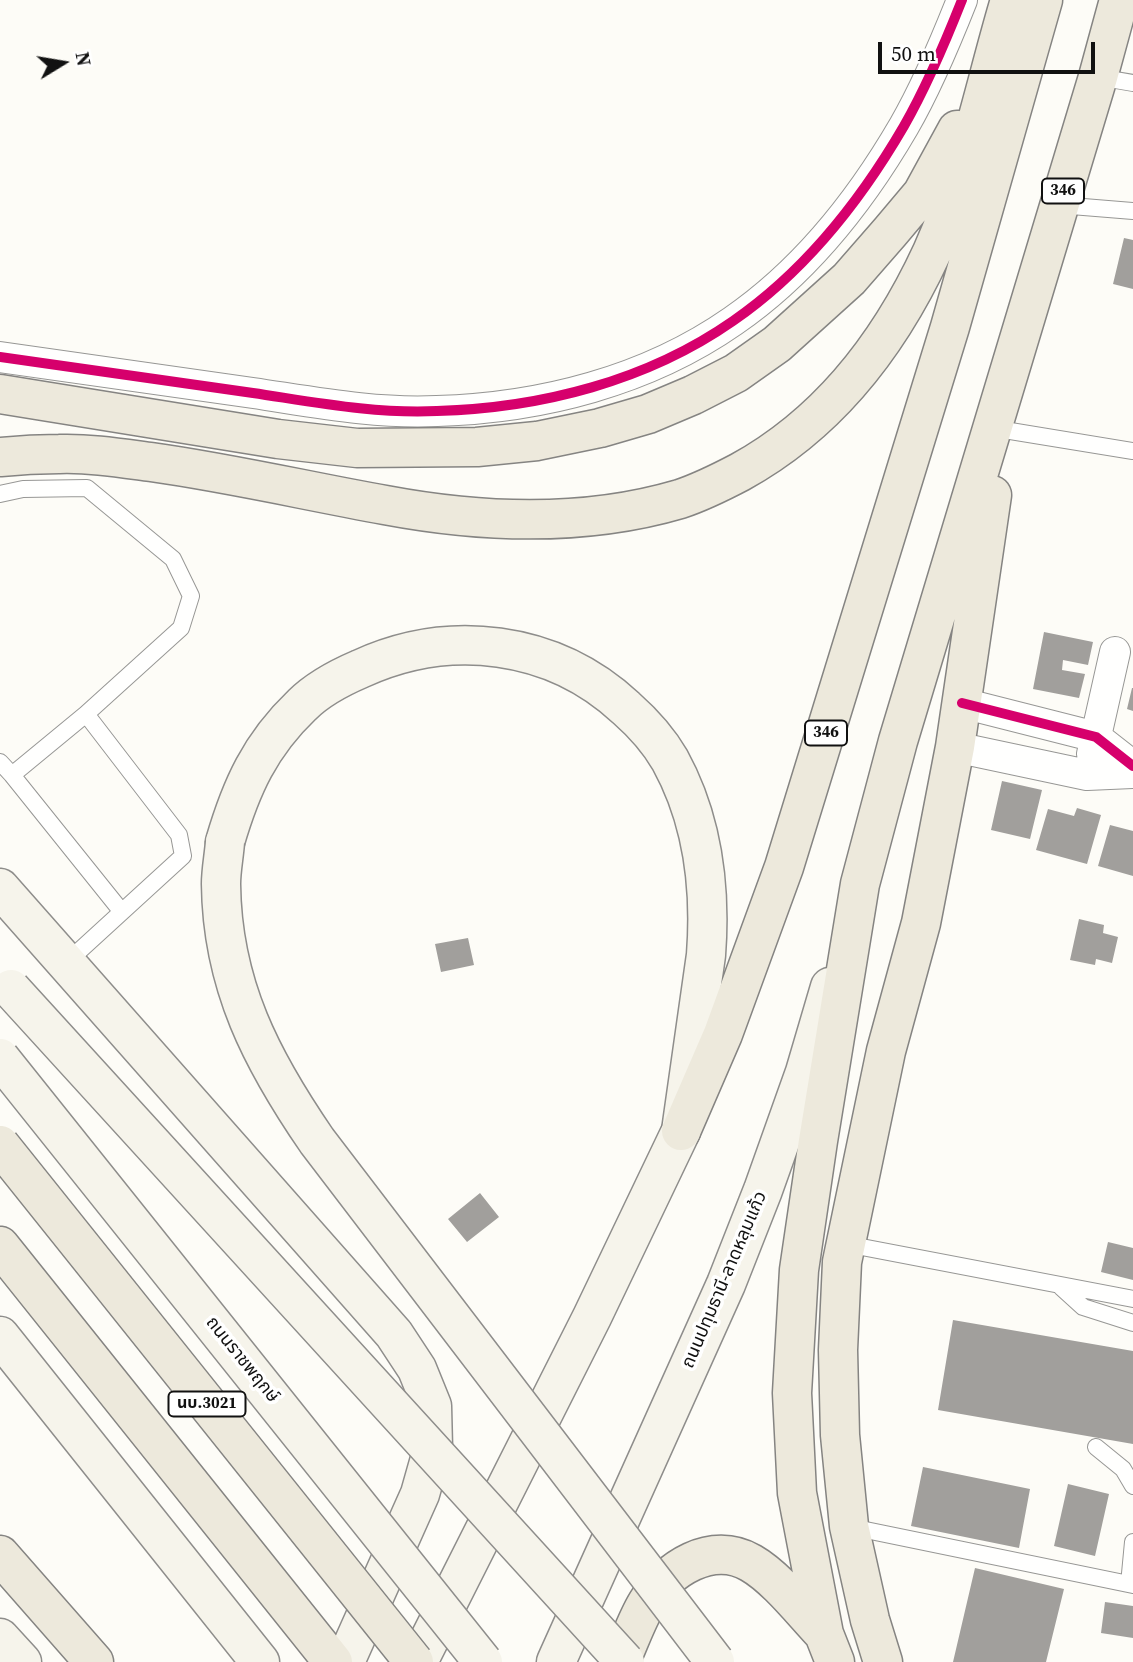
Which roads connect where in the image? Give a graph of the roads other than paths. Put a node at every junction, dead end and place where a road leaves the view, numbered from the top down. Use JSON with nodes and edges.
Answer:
{"nodes":[{"id":1,"x":962,"y":0,"type":"edge"},
{"id":2,"x":1010,"y":0,"type":"edge"},
{"id":3,"x":1043,"y":0,"type":"edge"},
{"id":4,"x":1119,"y":0,"type":"edge"},
{"id":5,"x":995,"y":53,"type":"junction"},
{"id":6,"x":1115,"y":80,"type":"edge"},
{"id":7,"x":1059,"y":205,"type":"junction"},
{"id":8,"x":1133,"y":211,"type":"edge"},
{"id":9,"x":0,"y":357,"type":"edge"},
{"id":10,"x":0,"y":394,"type":"edge"},
{"id":11,"x":997,"y":429,"type":"junction"},
{"id":12,"x":1133,"y":451,"type":"edge"},
{"id":13,"x":0,"y":457,"type":"edge"},
{"id":14,"x":0,"y":494,"type":"edge"},
{"id":15,"x":1115,"y":652,"type":"dead end"},
{"id":16,"x":962,"y":703,"type":"junction"},
{"id":17,"x":86,"y":714,"type":"junction"},
{"id":18,"x":1096,"y":737,"type":"junction"},
{"id":19,"x":955,"y":747,"type":"junction"},
{"id":20,"x":0,"y":762,"type":"edge"},
{"id":21,"x":1133,"y":766,"type":"edge"},
{"id":22,"x":1133,"y":773,"type":"edge"},
{"id":23,"x":12,"y":775,"type":"junction"},
{"id":24,"x":1087,"y":775,"type":"junction"},
{"id":25,"x":860,"y":884,"type":"junction"},
{"id":26,"x":0,"y":888,"type":"edge"},
{"id":27,"x":122,"y":912,"type":"junction"},
{"id":28,"x":66,"y":964,"type":"junction"},
{"id":29,"x":5,"y":983,"type":"edge"},
{"id":30,"x":0,"y":1058,"type":"edge"},
{"id":31,"x":681,"y":1131,"type":"junction"},
{"id":32,"x":0,"y":1145,"type":"edge"},
{"id":33,"x":846,"y":1244,"type":"junction"},
{"id":34,"x":0,"y":1246,"type":"edge"},
{"id":35,"x":1059,"y":1285,"type":"junction"},
{"id":36,"x":1133,"y":1299,"type":"edge"},
{"id":37,"x":1133,"y":1323,"type":"edge"},
{"id":38,"x":0,"y":1336,"type":"edge"},
{"id":39,"x":1096,"y":1447,"type":"dead end"},
{"id":40,"x":1133,"y":1486,"type":"edge"},
{"id":41,"x":849,"y":1526,"type":"junction"},
{"id":42,"x":1133,"y":1542,"type":"edge"},
{"id":43,"x":0,"y":1555,"type":"edge"},
{"id":44,"x":1131,"y":1584,"type":"edge"},
{"id":45,"x":0,"y":1638,"type":"edge"},
{"id":46,"x":829,"y":1648,"type":"edge"},
{"id":47,"x":22,"y":1662,"type":"edge"},
{"id":48,"x":94,"y":1662,"type":"edge"},
{"id":49,"x":260,"y":1662,"type":"edge"},
{"id":50,"x":333,"y":1662,"type":"edge"},
{"id":51,"x":345,"y":1662,"type":"edge"},
{"id":52,"x":416,"y":1662,"type":"edge"},
{"id":53,"x":483,"y":1662,"type":"edge"},
{"id":54,"x":556,"y":1662,"type":"edge"},
{"id":55,"x":623,"y":1662,"type":"edge"},
{"id":56,"x":715,"y":1662,"type":"edge"},
{"id":57,"x":883,"y":1662,"type":"edge"}],
"edges":[{"from":1,"to":9,"type":"street"},
{"from":2,"to":5,"type":"main road"},
{"from":3,"to":31,"type":"main road","number":"346"},
{"from":4,"to":6,"type":"main road","number":"346"},
{"from":5,"to":10,"type":"main road"},
{"from":5,"to":13,"type":"main road"},
{"from":6,"to":7,"type":"main road","number":"346"},
{"from":7,"to":8,"type":"lane"},
{"from":7,"to":11,"type":"main road","number":"346"},
{"from":11,"to":12,"type":"lane"},
{"from":11,"to":16,"type":"main road"},
{"from":11,"to":25,"type":"main road","number":"346"},
{"from":14,"to":17,"type":"lane"},
{"from":15,"to":18,"type":"street"},
{"from":16,"to":18,"type":"street"},
{"from":16,"to":19,"type":"main road"},
{"from":17,"to":23,"type":"lane"},
{"from":17,"to":27,"type":"lane"},
{"from":18,"to":21,"type":"street"},
{"from":18,"to":24,"type":"street"},
{"from":19,"to":24,"type":"street"},
{"from":19,"to":33,"type":"main road"},
{"from":20,"to":23,"type":"lane"},
{"from":22,"to":24,"type":"street"},
{"from":23,"to":27,"type":"lane"},
{"from":25,"to":46,"type":"main road"},
{"from":25,"to":54,"type":"main road","name":"ถนนปทุมธานี-ลาดหลุมแก้ว"},
{"from":26,"to":28,"type":"main road"},
{"from":27,"to":28,"type":"lane"},
{"from":28,"to":51,"type":"main road"},
{"from":29,"to":55,"type":"main road","bridge":true},
{"from":30,"to":53,"type":"main road","name":"ถนนราชพฤกษ์","bridge":true},
{"from":31,"to":52,"type":"main road"},
{"from":31,"to":56,"type":"main road","bridge":true},
{"from":32,"to":52,"type":"main road","number":"นบ.3021","bridge":true},
{"from":33,"to":35,"type":"lane"},
{"from":33,"to":41,"type":"main road"},
{"from":34,"to":50,"type":"main road","number":"นบ.3021"},
{"from":35,"to":36,"type":"lane"},
{"from":35,"to":37,"type":"lane"},
{"from":38,"to":49,"type":"main road"},
{"from":39,"to":40,"type":"lane"},
{"from":41,"to":44,"type":"lane"},
{"from":41,"to":57,"type":"main road"},
{"from":42,"to":44,"type":"lane"},
{"from":43,"to":48,"type":"main road"},
{"from":45,"to":47,"type":"main road"},
{"from":46,"to":55,"type":"main road"}]}
